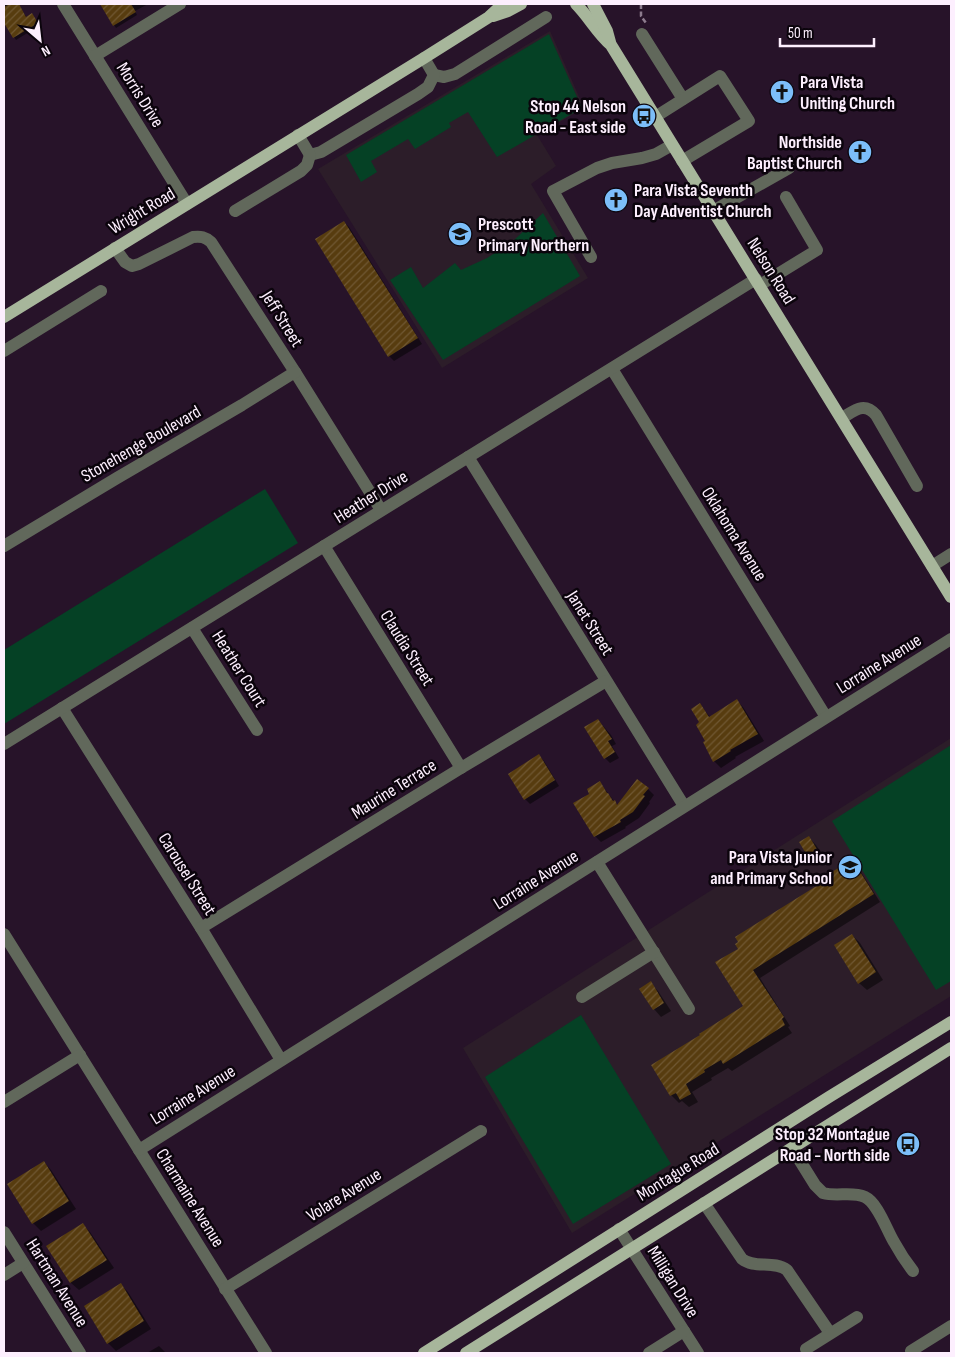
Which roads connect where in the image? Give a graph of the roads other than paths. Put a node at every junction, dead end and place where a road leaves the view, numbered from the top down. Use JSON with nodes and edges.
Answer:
{"nodes":[{"id":1,"x":63,"y":4,"type":"edge"},
{"id":2,"x":180,"y":4,"type":"edge"},
{"id":3,"x":503,"y":4,"type":"edge"},
{"id":4,"x":521,"y":4,"type":"edge"},
{"id":5,"x":576,"y":4,"type":"edge"},
{"id":6,"x":593,"y":4,"type":"edge"},
{"id":7,"x":489,"y":17,"type":"junction"},
{"id":8,"x":546,"y":17,"type":"dead end"},
{"id":9,"x":646,"y":31,"type":"road end"},
{"id":10,"x":611,"y":46,"type":"junction"},
{"id":11,"x":95,"y":56,"type":"junction"},
{"id":12,"x":424,"y":58,"type":"junction"},
{"id":13,"x":434,"y":75,"type":"junction"},
{"id":14,"x":683,"y":99,"type":"junction"},
{"id":15,"x":655,"y":117,"type":"junction"},
{"id":16,"x":298,"y":135,"type":"junction"},
{"id":17,"x":672,"y":145,"type":"junction"},
{"id":18,"x":310,"y":155,"type":"junction"},
{"id":19,"x":682,"y":161,"type":"junction"},
{"id":20,"x":789,"y":168,"type":"dead end"},
{"id":21,"x":786,"y":197,"type":"dead end"},
{"id":22,"x":187,"y":204,"type":"junction"},
{"id":23,"x":234,"y":211,"type":"dead end"},
{"id":24,"x":713,"y":211,"type":"junction"},
{"id":25,"x":115,"y":248,"type":"junction"},
{"id":26,"x":591,"y":257,"type":"dead end"},
{"id":27,"x":758,"y":282,"type":"junction"},
{"id":28,"x":101,"y":291,"type":"dead end"},
{"id":29,"x":4,"y":317,"type":"edge"},
{"id":30,"x":4,"y":351,"type":"edge"},
{"id":31,"x":612,"y":369,"type":"junction"},
{"id":32,"x":295,"y":372,"type":"junction"},
{"id":33,"x":842,"y":418,"type":"junction"},
{"id":34,"x":468,"y":457,"type":"junction"},
{"id":35,"x":917,"y":486,"type":"dead end"},
{"id":36,"x":381,"y":510,"type":"junction"},
{"id":37,"x":4,"y":546,"type":"edge"},
{"id":38,"x":324,"y":546,"type":"junction"},
{"id":39,"x":951,"y":554,"type":"edge"},
{"id":40,"x":932,"y":566,"type":"junction"},
{"id":41,"x":951,"y":597,"type":"edge"},
{"id":42,"x":192,"y":628,"type":"junction"},
{"id":43,"x":951,"y":639,"type":"edge"},
{"id":44,"x":606,"y":681,"type":"junction"},
{"id":45,"x":62,"y":708,"type":"junction"},
{"id":46,"x":826,"y":717,"type":"junction"},
{"id":47,"x":257,"y":730,"type":"dead end"},
{"id":48,"x":4,"y":744,"type":"edge"},
{"id":49,"x":461,"y":768,"type":"junction"},
{"id":50,"x":684,"y":806,"type":"junction"},
{"id":51,"x":597,"y":862,"type":"junction"},
{"id":52,"x":201,"y":928,"type":"junction"},
{"id":53,"x":4,"y":934,"type":"edge"},
{"id":54,"x":654,"y":952,"type":"junction"},
{"id":55,"x":582,"y":997,"type":"dead end"},
{"id":56,"x":689,"y":1009,"type":"dead end"},
{"id":57,"x":951,"y":1022,"type":"edge"},
{"id":58,"x":951,"y":1048,"type":"edge"},
{"id":59,"x":80,"y":1055,"type":"junction"},
{"id":60,"x":281,"y":1060,"type":"junction"},
{"id":61,"x":4,"y":1102,"type":"edge"},
{"id":62,"x":480,"y":1131,"type":"dead end"},
{"id":63,"x":792,"y":1148,"type":"junction"},
{"id":64,"x":139,"y":1150,"type":"junction"},
{"id":65,"x":704,"y":1203,"type":"junction"},
{"id":66,"x":619,"y":1229,"type":"junction"},
{"id":67,"x":4,"y":1232,"type":"edge"},
{"id":68,"x":632,"y":1249,"type":"junction"},
{"id":69,"x":23,"y":1263,"type":"junction"},
{"id":70,"x":913,"y":1271,"type":"dead end"},
{"id":71,"x":4,"y":1275,"type":"edge"},
{"id":72,"x":226,"y":1289,"type":"junction"},
{"id":73,"x":857,"y":1317,"type":"dead end"},
{"id":74,"x":951,"y":1326,"type":"edge"},
{"id":75,"x":684,"y":1331,"type":"junction"},
{"id":76,"x":830,"y":1334,"type":"junction"},
{"id":77,"x":806,"y":1349,"type":"dead end"},
{"id":78,"x":911,"y":1351,"type":"dead end"},
{"id":79,"x":80,"y":1353,"type":"edge"},
{"id":80,"x":266,"y":1353,"type":"edge"},
{"id":81,"x":424,"y":1353,"type":"edge"},
{"id":82,"x":466,"y":1353,"type":"edge"},
{"id":83,"x":649,"y":1353,"type":"edge"},
{"id":84,"x":698,"y":1353,"type":"edge"}],
"edges":[{"from":1,"to":11,"type":"street","name":"Morris Drive"},
{"from":2,"to":11,"type":"street"},
{"from":3,"to":7,"type":"main road","name":"Wright Road"},
{"from":4,"to":7,"type":"main road","name":"Wright Road"},
{"from":5,"to":10,"type":"main road","name":"Nelson Road"},
{"from":6,"to":10,"type":"main road","name":"Nelson Road"},
{"from":7,"to":12,"type":"main road","name":"Wright Road"},
{"from":8,"to":13,"type":"street"},
{"from":9,"to":14,"type":"street"},
{"from":10,"to":15,"type":"main road","name":"Nelson Road"},
{"from":11,"to":22,"type":"street","name":"Morris Drive"},
{"from":12,"to":13,"type":"street"},
{"from":12,"to":16,"type":"main road","name":"Wright Road"},
{"from":13,"to":18,"type":"street"},
{"from":14,"to":15,"type":"street"},
{"from":14,"to":19,"type":"street"},
{"from":15,"to":17,"type":"main road","name":"Nelson Road"},
{"from":16,"to":18,"type":"street"},
{"from":16,"to":22,"type":"main road","name":"Wright Road"},
{"from":17,"to":19,"type":"main road","name":"Nelson Road"},
{"from":17,"to":26,"type":"street"},
{"from":18,"to":23,"type":"street"},
{"from":19,"to":24,"type":"main road","name":"Nelson Road"},
{"from":20,"to":24,"type":"street"},
{"from":21,"to":27,"type":"street","name":"Heather Drive"},
{"from":22,"to":25,"type":"main road","name":"Wright Road"},
{"from":24,"to":27,"type":"main road","name":"Nelson Road"},
{"from":25,"to":29,"type":"main road","name":"Wright Road"},
{"from":25,"to":32,"type":"street","name":"Jeff Street"},
{"from":27,"to":31,"type":"street","name":"Heather Drive"},
{"from":27,"to":33,"type":"main road","name":"Nelson Road"},
{"from":28,"to":30,"type":"street"},
{"from":31,"to":34,"type":"street","name":"Heather Drive"},
{"from":31,"to":46,"type":"street","name":"Oklahoma Avenue"},
{"from":32,"to":36,"type":"street","name":"Jeff Street"},
{"from":32,"to":37,"type":"street","name":"Stonehenge Boulevard"},
{"from":33,"to":35,"type":"street"},
{"from":33,"to":40,"type":"main road","name":"Nelson Road"},
{"from":34,"to":36,"type":"street","name":"Heather Drive"},
{"from":34,"to":44,"type":"street","name":"Janet Street"},
{"from":36,"to":38,"type":"street","name":"Heather Drive"},
{"from":38,"to":42,"type":"street","name":"Heather Drive"},
{"from":38,"to":49,"type":"street","name":"Claudia Street"},
{"from":39,"to":40,"type":"street"},
{"from":40,"to":41,"type":"main road","name":"Nelson Road"},
{"from":42,"to":45,"type":"street","name":"Heather Drive"},
{"from":42,"to":47,"type":"street","name":"Heather Court"},
{"from":43,"to":46,"type":"street","name":"Lorraine Avenue"},
{"from":44,"to":49,"type":"street","name":"Maurine Terrace"},
{"from":44,"to":50,"type":"street","name":"Janet Street"},
{"from":45,"to":48,"type":"street","name":"Heather Drive"},
{"from":45,"to":52,"type":"street","name":"Carousel Street"},
{"from":46,"to":50,"type":"street","name":"Lorraine Avenue"},
{"from":49,"to":52,"type":"street","name":"Maurine Terrace"},
{"from":50,"to":51,"type":"street","name":"Lorraine Avenue"},
{"from":51,"to":54,"type":"street"},
{"from":51,"to":60,"type":"street","name":"Lorraine Avenue"},
{"from":52,"to":60,"type":"street","name":"Carousel Street"},
{"from":53,"to":59,"type":"street","name":"Charmaine Avenue"},
{"from":54,"to":55,"type":"street"},
{"from":54,"to":56,"type":"street"},
{"from":57,"to":66,"type":"main road","name":"Montague Road"},
{"from":58,"to":63,"type":"main road"},
{"from":59,"to":61,"type":"street"},
{"from":59,"to":64,"type":"street","name":"Charmaine Avenue"},
{"from":60,"to":64,"type":"street","name":"Lorraine Avenue"},
{"from":62,"to":72,"type":"street","name":"Volare Avenue"},
{"from":63,"to":65,"type":"main road"},
{"from":63,"to":70,"type":"street"},
{"from":64,"to":72,"type":"street","name":"Charmaine Avenue"},
{"from":65,"to":68,"type":"main road"},
{"from":65,"to":76,"type":"street"},
{"from":66,"to":68,"type":"street","name":"Milligan Drive"},
{"from":66,"to":81,"type":"main road","name":"Montague Road"},
{"from":67,"to":69,"type":"street","name":"Hartman Avenue"},
{"from":68,"to":75,"type":"street","name":"Milligan Drive"},
{"from":68,"to":82,"type":"main road"},
{"from":69,"to":71,"type":"street"},
{"from":69,"to":79,"type":"street","name":"Hartman Avenue"},
{"from":72,"to":80,"type":"street","name":"Charmaine Avenue"},
{"from":73,"to":76,"type":"street"},
{"from":74,"to":78,"type":"street"},
{"from":75,"to":83,"type":"street"},
{"from":75,"to":84,"type":"street","name":"Milligan Drive"},
{"from":76,"to":77,"type":"street"}]}
